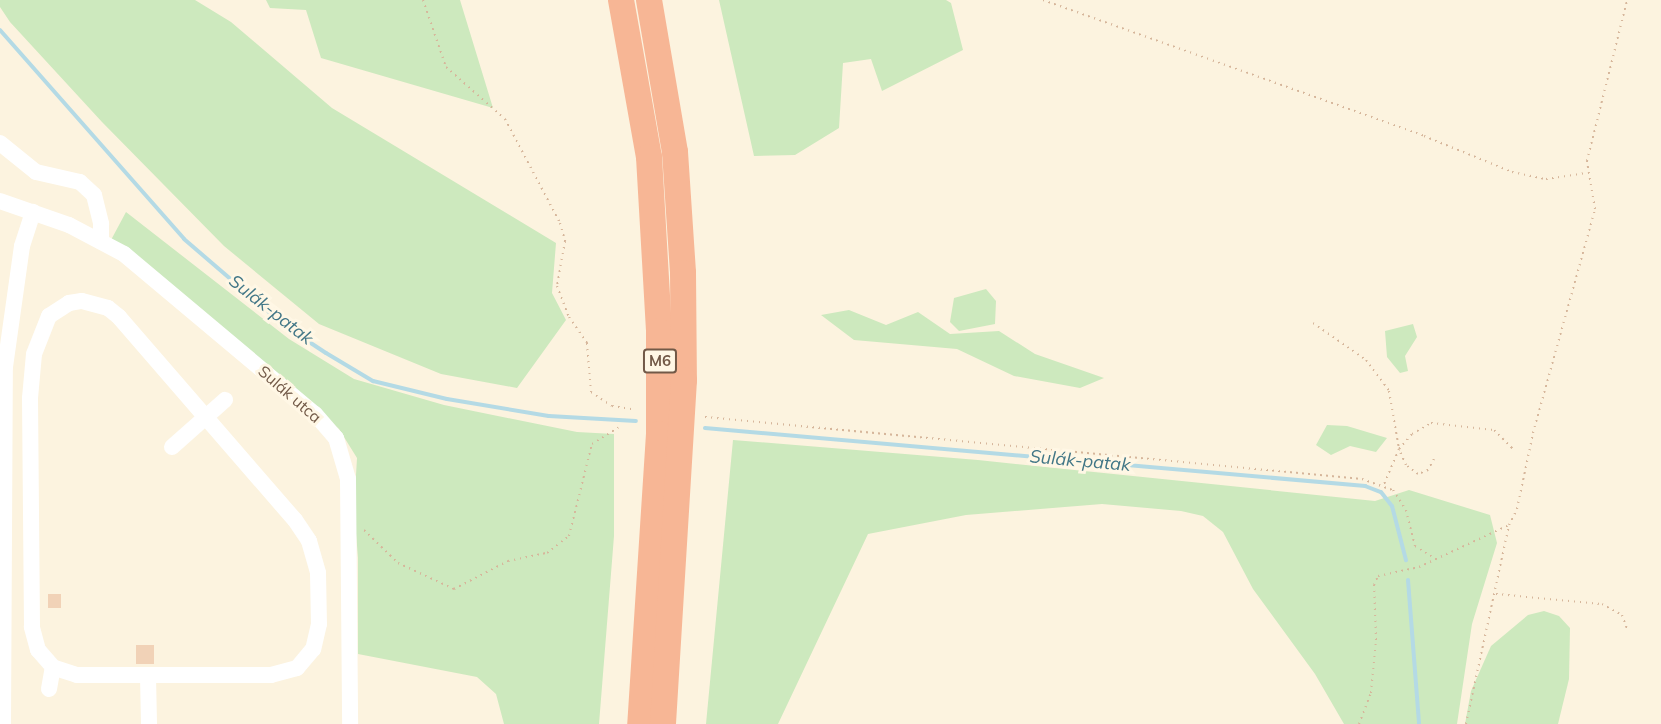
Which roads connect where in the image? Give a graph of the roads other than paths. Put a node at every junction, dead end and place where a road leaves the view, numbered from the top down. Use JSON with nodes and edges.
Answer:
{"nodes":[{"id":1,"x":621,"y":0,"type":"edge"},
{"id":2,"x":649,"y":0,"type":"edge"},
{"id":3,"x":0,"y":143,"type":"edge"},
{"id":4,"x":0,"y":201,"type":"edge"},
{"id":5,"x":33,"y":212,"type":"junction"},
{"id":6,"x":101,"y":241,"type":"junction"},
{"id":7,"x":225,"y":400,"type":"dead end"},
{"id":8,"x":205,"y":418,"type":"junction"},
{"id":9,"x":172,"y":447,"type":"dead end"},
{"id":10,"x":53,"y":667,"type":"junction"},
{"id":11,"x":148,"y":676,"type":"junction"},
{"id":12,"x":49,"y":689,"type":"dead end"},
{"id":13,"x":3,"y":724,"type":"edge"},
{"id":14,"x":149,"y":724,"type":"edge"},
{"id":15,"x":350,"y":724,"type":"edge"},
{"id":16,"x":640,"y":724,"type":"edge"},
{"id":17,"x":663,"y":724,"type":"edge"}],
"edges":[{"from":1,"to":16,"type":"highway","number":"M6"},
{"from":2,"to":17,"type":"highway","number":"M6"},
{"from":3,"to":6,"type":"street"},
{"from":4,"to":5,"type":"street","name":"Sulák utca"},
{"from":5,"to":6,"type":"street","name":"Sulák utca"},
{"from":5,"to":13,"type":"street"},
{"from":6,"to":15,"type":"street","name":"Sulák utca"},
{"from":7,"to":8,"type":"street"},
{"from":8,"to":9,"type":"street"},
{"from":8,"to":10,"type":"street"},
{"from":8,"to":11,"type":"street"},
{"from":10,"to":11,"type":"street"},
{"from":10,"to":12,"type":"street"},
{"from":11,"to":14,"type":"street"}]}
